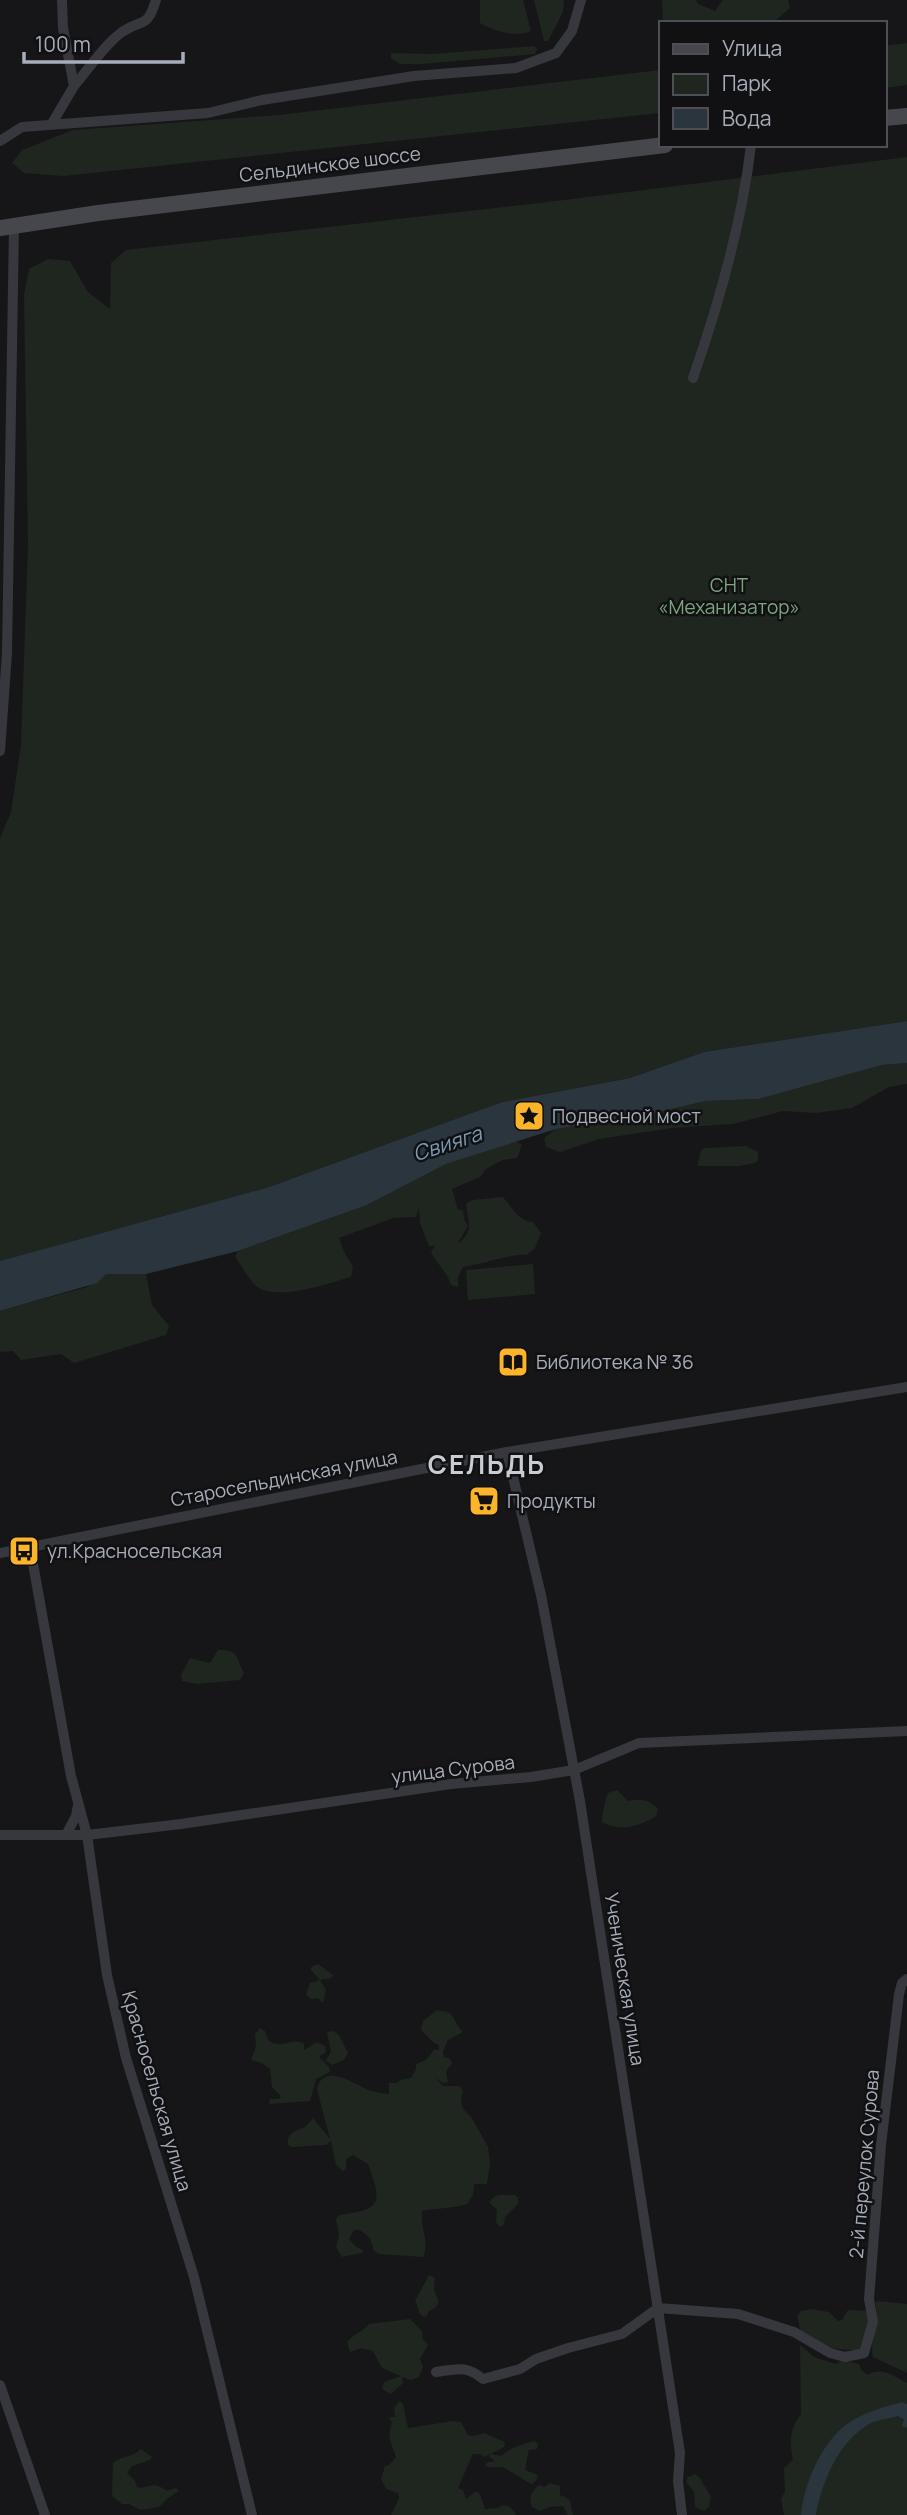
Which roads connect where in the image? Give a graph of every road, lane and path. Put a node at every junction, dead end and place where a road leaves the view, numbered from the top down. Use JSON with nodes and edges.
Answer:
{"nodes":[{"id":1,"x":62,"y":0,"type":"edge"},
{"id":2,"x":156,"y":0,"type":"edge"},
{"id":3,"x":580,"y":0,"type":"edge"},
{"id":4,"x":74,"y":86,"type":"junction"},
{"id":5,"x":907,"y":116,"type":"edge"},
{"id":6,"x":886,"y":118,"type":"edge"},
{"id":7,"x":51,"y":125,"type":"junction"},
{"id":8,"x":0,"y":141,"type":"edge"},
{"id":9,"x":659,"y":146,"type":"edge"},
{"id":10,"x":751,"y":147,"type":"edge"},
{"id":11,"x":7,"y":227,"type":"edge"},
{"id":12,"x":693,"y":378,"type":"dead end"},
{"id":13,"x":0,"y":751,"type":"edge"},
{"id":14,"x":907,"y":1387,"type":"edge"},
{"id":15,"x":507,"y":1452,"type":"junction"},
{"id":16,"x":30,"y":1547,"type":"junction"},
{"id":17,"x":0,"y":1553,"type":"edge"},
{"id":18,"x":907,"y":1731,"type":"edge"},
{"id":19,"x":574,"y":1770,"type":"junction"},
{"id":20,"x":79,"y":1803,"type":"junction"},
{"id":21,"x":0,"y":1835,"type":"edge"},
{"id":22,"x":66,"y":1835,"type":"junction"},
{"id":23,"x":87,"y":1835,"type":"junction"},
{"id":24,"x":907,"y":1979,"type":"edge"},
{"id":25,"x":658,"y":2308,"type":"junction"},
{"id":26,"x":436,"y":2372,"type":"dead end"},
{"id":27,"x":0,"y":2385,"type":"edge"},
{"id":28,"x":44,"y":2515,"type":"edge"},
{"id":29,"x":252,"y":2515,"type":"edge"},
{"id":30,"x":682,"y":2515,"type":"edge"}],
"edges":[{"from":1,"to":4,"type":"street"},
{"from":2,"to":4,"type":"street"},
{"from":3,"to":7,"type":"street"},
{"from":4,"to":7,"type":"street"},
{"from":5,"to":6,"type":"main road"},
{"from":7,"to":8,"type":"street"},
{"from":9,"to":11,"type":"main road","name":"Сельдинское шоссе"},
{"from":10,"to":12,"type":"street"},
{"from":11,"to":13,"type":"street"},
{"from":14,"to":15,"type":"street","name":"Старосельдинская улица"},
{"from":15,"to":16,"type":"street","name":"Старосельдинская улица"},
{"from":15,"to":19,"type":"street","name":"Ученическая улица"},
{"from":16,"to":17,"type":"street","name":"Старосельдинская улица"},
{"from":16,"to":20,"type":"street","name":"Красносельская улица"},
{"from":18,"to":19,"type":"street","name":"улица Сурова"},
{"from":19,"to":23,"type":"street","name":"улица Сурова"},
{"from":19,"to":25,"type":"street","name":"Ученическая улица"},
{"from":20,"to":22,"type":"street"},
{"from":20,"to":23,"type":"street","name":"Красносельская улица"},
{"from":21,"to":22,"type":"street","name":"улица Сурова"},
{"from":22,"to":23,"type":"street","name":"улица Сурова"},
{"from":23,"to":29,"type":"street","name":"Красносельская улица"},
{"from":24,"to":25,"type":"street","name":"2-й переулок Сурова"},
{"from":25,"to":26,"type":"street"},
{"from":25,"to":30,"type":"street","name":"Ученическая улица"},
{"from":27,"to":28,"type":"street"}]}
